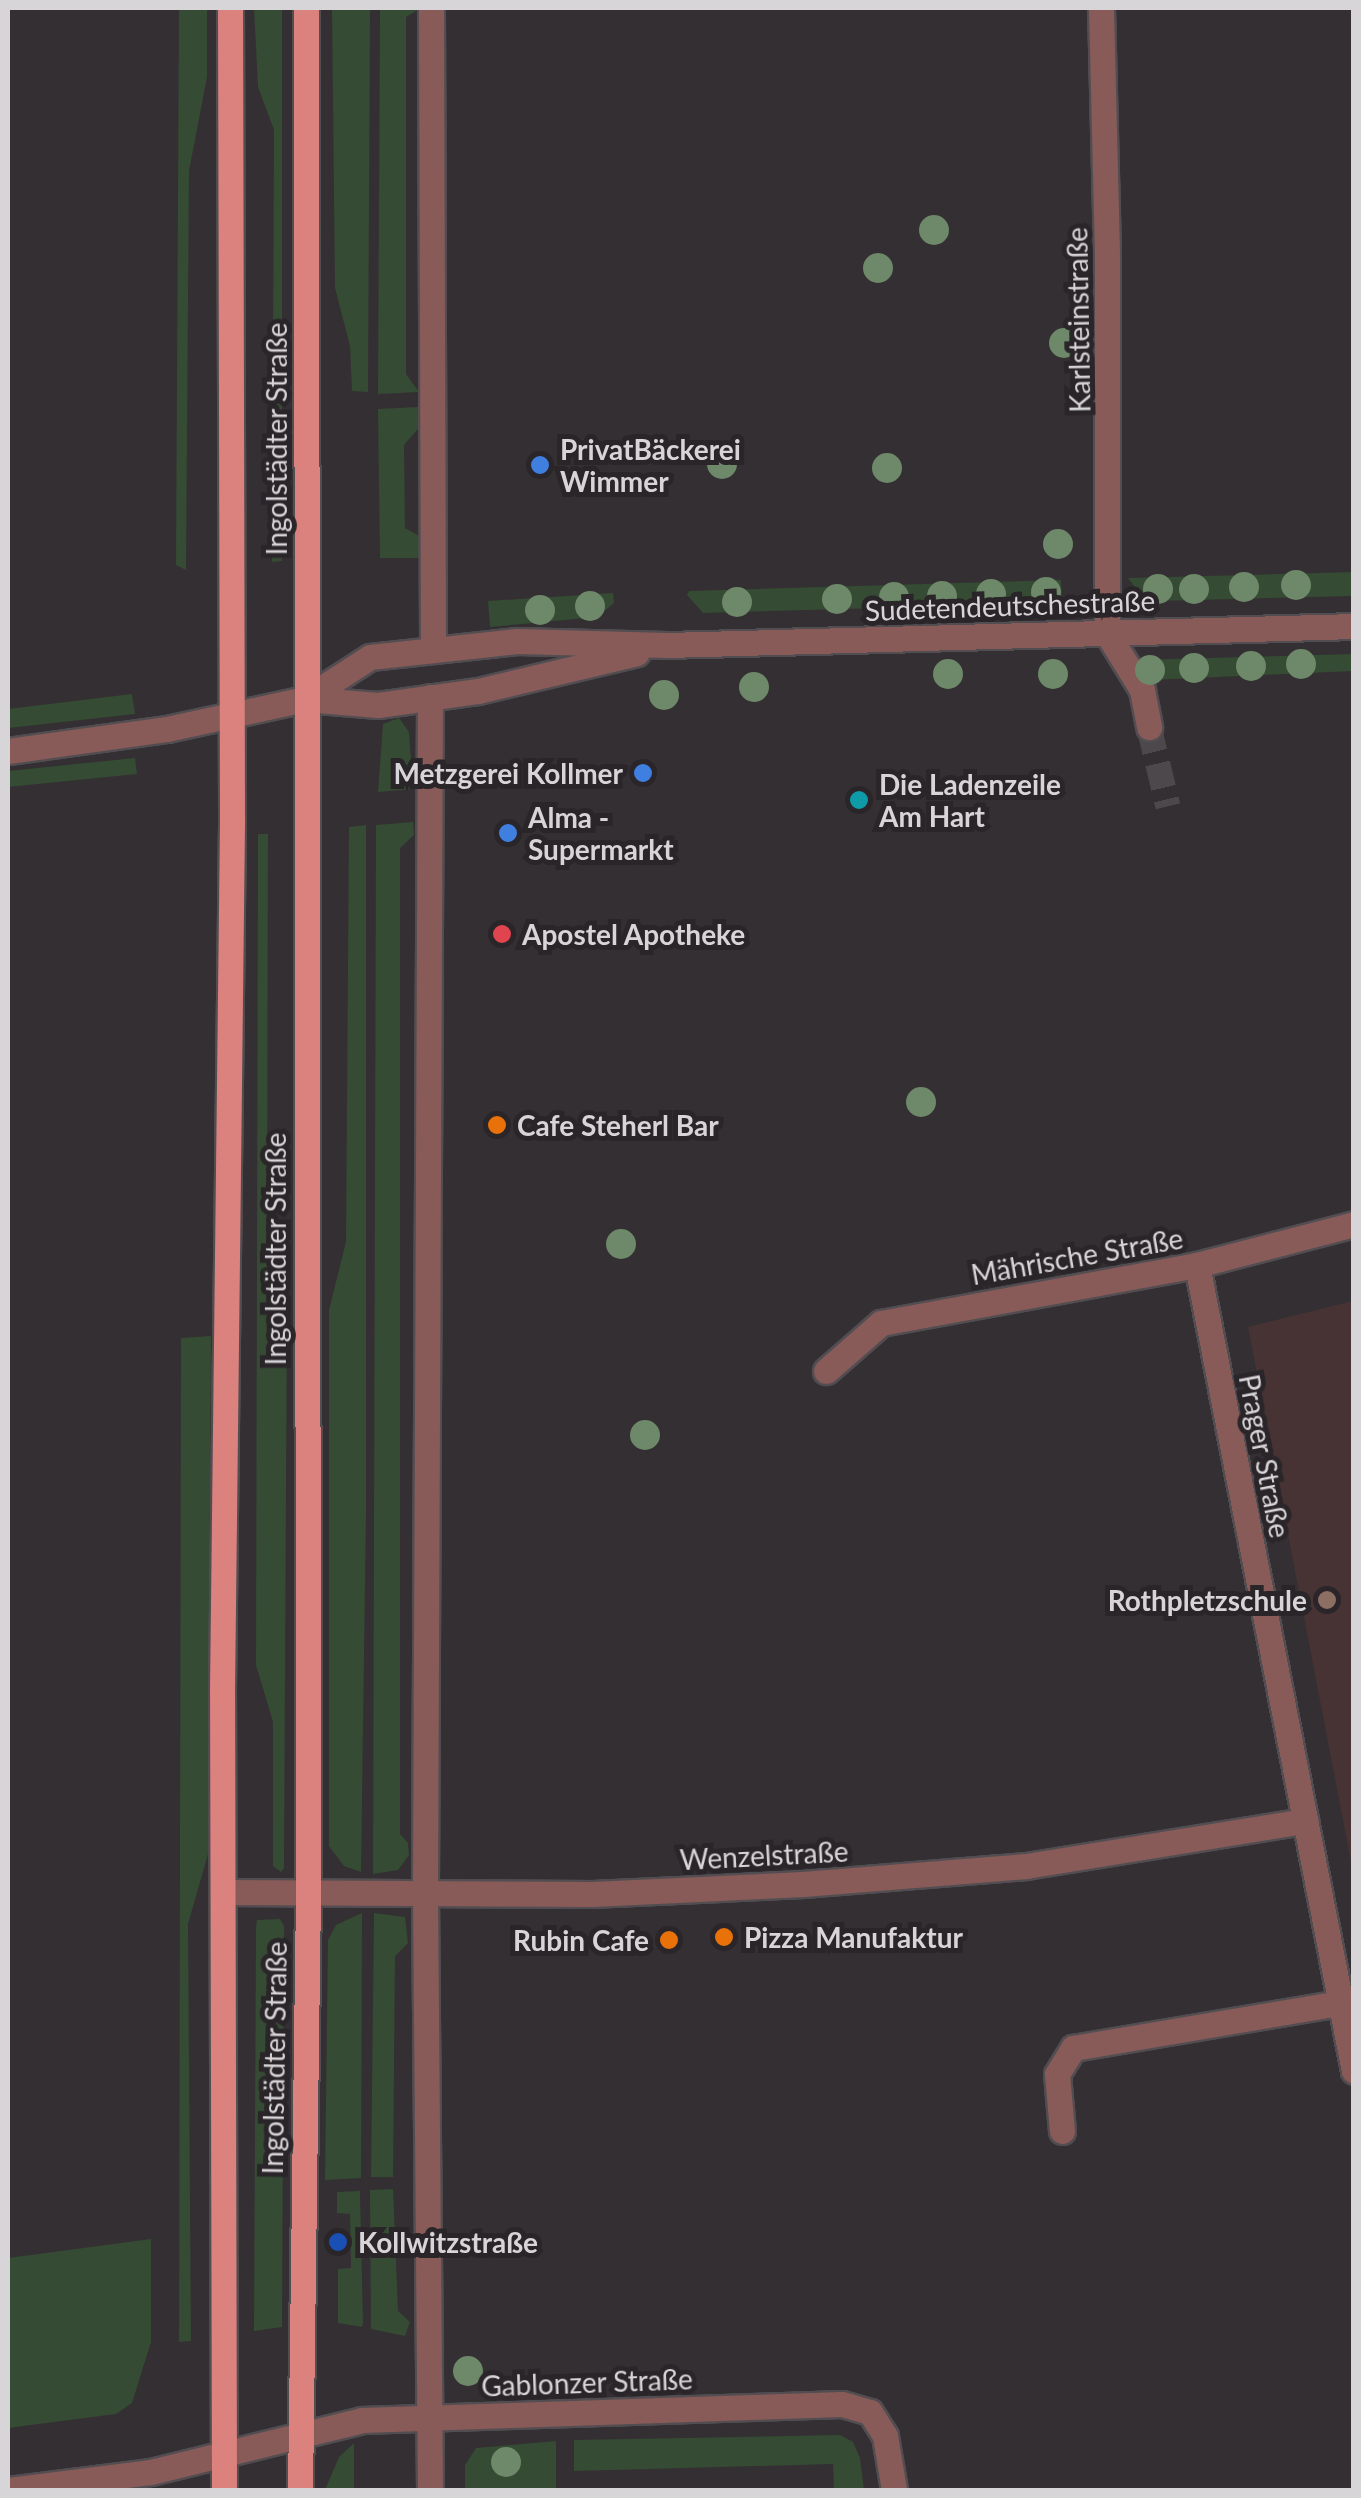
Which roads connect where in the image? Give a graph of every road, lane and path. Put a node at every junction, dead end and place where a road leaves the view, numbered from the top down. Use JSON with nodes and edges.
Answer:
{"nodes":[{"id":1,"x":230,"y":8,"type":"edge"},
{"id":2,"x":306,"y":8,"type":"edge"},
{"id":3,"x":431,"y":8,"type":"edge"},
{"id":4,"x":1101,"y":8,"type":"edge"},
{"id":5,"x":1354,"y":626,"type":"edge"},
{"id":6,"x":1107,"y":632,"type":"junction"},
{"id":7,"x":668,"y":644,"type":"junction"},
{"id":8,"x":433,"y":649,"type":"junction"},
{"id":9,"x":430,"y":697,"type":"junction"},
{"id":10,"x":305,"y":699,"type":"junction"},
{"id":11,"x":232,"y":716,"type":"junction"},
{"id":12,"x":1149,"y":727,"type":"tunnel mouth"},
{"id":13,"x":8,"y":751,"type":"edge"},
{"id":14,"x":1354,"y":1224,"type":"edge"},
{"id":15,"x":1197,"y":1265,"type":"junction"},
{"id":16,"x":826,"y":1371,"type":"dead end"},
{"id":17,"x":1304,"y":1820,"type":"junction"},
{"id":18,"x":223,"y":1892,"type":"junction"},
{"id":19,"x":308,"y":1894,"type":"junction"},
{"id":20,"x":426,"y":1894,"type":"junction"},
{"id":21,"x":1340,"y":2003,"type":"junction"},
{"id":22,"x":1354,"y":2072,"type":"edge"},
{"id":23,"x":1062,"y":2130,"type":"dead end"},
{"id":24,"x":430,"y":2418,"type":"junction"},
{"id":25,"x":302,"y":2435,"type":"junction"},
{"id":26,"x":225,"y":2454,"type":"junction"},
{"id":27,"x":8,"y":2490,"type":"edge"},
{"id":28,"x":224,"y":2490,"type":"edge"},
{"id":29,"x":300,"y":2490,"type":"edge"},
{"id":30,"x":430,"y":2490,"type":"edge"},
{"id":31,"x":894,"y":2490,"type":"edge"}],
"edges":[{"from":1,"to":11,"type":"main road","name":"Ingolstädter Straße"},
{"from":2,"to":10,"type":"main road","name":"Ingolstädter Straße"},
{"from":3,"to":8,"type":"street"},
{"from":4,"to":6,"type":"street","name":"Karlsteinstraße"},
{"from":5,"to":6,"type":"street","name":"Sudetendeutschestraße"},
{"from":6,"to":7,"type":"street","name":"Sudetendeutschestraße"},
{"from":6,"to":12,"type":"street"},
{"from":7,"to":8,"type":"street","name":"Sudetendeutschestraße"},
{"from":7,"to":9,"type":"street","name":"Sudetendeutschestraße"},
{"from":8,"to":10,"type":"street","name":"Sudetendeutschestraße"},
{"from":9,"to":10,"type":"street","name":"Sudetendeutschestraße"},
{"from":9,"to":20,"type":"street"},
{"from":10,"to":11,"type":"street","name":"Sudetendeutschestraße"},
{"from":10,"to":19,"type":"main road","name":"Ingolstädter Straße"},
{"from":11,"to":13,"type":"street","name":"Sudetendeutschestraße"},
{"from":11,"to":18,"type":"main road","name":"Ingolstädter Straße"},
{"from":14,"to":15,"type":"street","name":"Mährische Straße"},
{"from":15,"to":16,"type":"street","name":"Mährische Straße"},
{"from":15,"to":17,"type":"street","name":"Prager Straße"},
{"from":17,"to":20,"type":"street","name":"Wenzelstraße"},
{"from":17,"to":21,"type":"street","name":"Prager Straße"},
{"from":18,"to":19,"type":"street","name":"Wenzelstraße"},
{"from":18,"to":26,"type":"main road","name":"Ingolstädter Straße"},
{"from":19,"to":20,"type":"street","name":"Wenzelstraße"},
{"from":19,"to":25,"type":"main road","name":"Ingolstädter Straße"},
{"from":20,"to":24,"type":"street"},
{"from":21,"to":22,"type":"street","name":"Prager Straße"},
{"from":21,"to":23,"type":"street"},
{"from":24,"to":25,"type":"street","name":"Gablonzer Straße"},
{"from":24,"to":30,"type":"street"},
{"from":24,"to":31,"type":"street","name":"Gablonzer Straße"},
{"from":25,"to":26,"type":"street","name":"Gablonzer Straße"},
{"from":25,"to":29,"type":"main road","name":"Ingolstädter Straße"},
{"from":26,"to":27,"type":"street"},
{"from":26,"to":28,"type":"main road","name":"Ingolstädter Straße"}]}
